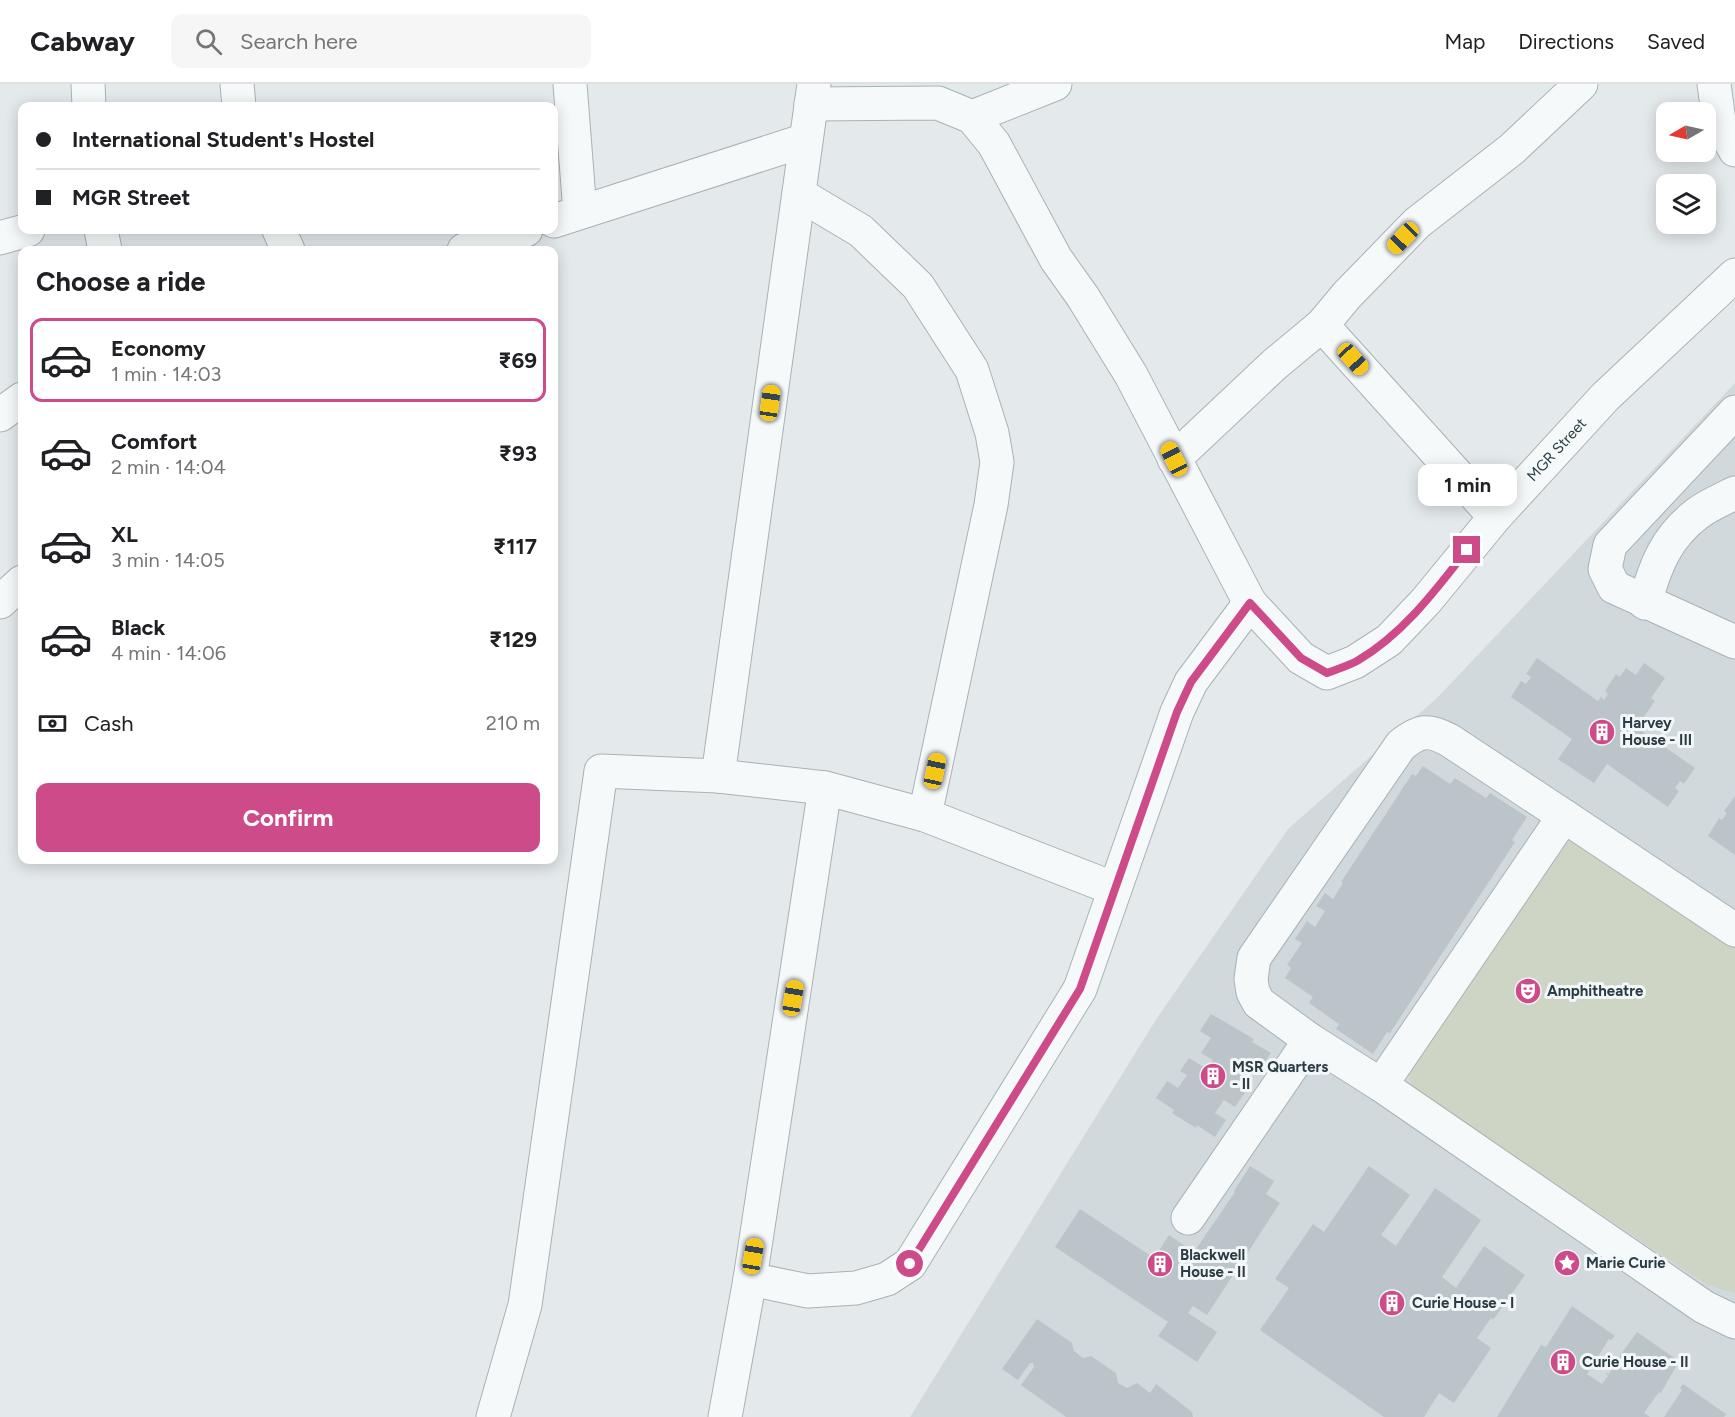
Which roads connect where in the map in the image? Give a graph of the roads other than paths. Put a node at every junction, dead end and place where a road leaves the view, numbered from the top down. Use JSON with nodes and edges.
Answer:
{"nodes":[{"id":1,"x":88,"y":84,"type":"edge"},
{"id":2,"x":237,"y":84,"type":"edge"},
{"id":3,"x":570,"y":84,"type":"edge"},
{"id":4,"x":1055,"y":84,"type":"edge"},
{"id":5,"x":1581,"y":84,"type":"edge"},
{"id":6,"x":1714,"y":84,"type":"edge"},
{"id":7,"x":813,"y":94,"type":"edge"},
{"id":8,"x":89,"y":102,"type":"edge"},
{"id":9,"x":239,"y":102,"type":"edge"},
{"id":10,"x":972,"y":117,"type":"junction"},
{"id":11,"x":806,"y":140,"type":"junction"},
{"id":12,"x":1735,"y":150,"type":"edge"},
{"id":13,"x":799,"y":194,"type":"junction"},
{"id":14,"x":567,"y":216,"type":"edge"},
{"id":15,"x":18,"y":233,"type":"edge"},
{"id":16,"x":514,"y":234,"type":"edge"},
{"id":17,"x":0,"y":238,"type":"edge"},
{"id":18,"x":476,"y":246,"type":"edge"},
{"id":19,"x":1735,"y":275,"type":"edge"},
{"id":20,"x":1322,"y":324,"type":"junction"},
{"id":21,"x":18,"y":402,"type":"edge"},
{"id":22,"x":1735,"y":412,"type":"edge"},
{"id":23,"x":0,"y":415,"type":"edge"},
{"id":24,"x":1174,"y":459,"type":"junction"},
{"id":25,"x":1735,"y":493,"type":"edge"},
{"id":26,"x":1495,"y":516,"type":"junction"},
{"id":27,"x":18,"y":586,"type":"edge"},
{"id":28,"x":0,"y":602,"type":"edge"},
{"id":29,"x":1250,"y":603,"type":"junction"},
{"id":30,"x":1645,"y":603,"type":"junction"},
{"id":31,"x":1735,"y":642,"type":"edge"},
{"id":32,"x":718,"y":776,"type":"junction"},
{"id":33,"x":825,"y":788,"type":"junction"},
{"id":34,"x":926,"y":815,"type":"junction"},
{"id":35,"x":1564,"y":816,"type":"junction"},
{"id":36,"x":1115,"y":889,"type":"junction"},
{"id":37,"x":1735,"y":930,"type":"edge"},
{"id":38,"x":1310,"y":1040,"type":"junction"},
{"id":39,"x":1381,"y":1086,"type":"junction"},
{"id":40,"x":1188,"y":1218,"type":"dead end"},
{"id":41,"x":750,"y":1279,"type":"junction"},
{"id":42,"x":1735,"y":1322,"type":"edge"},
{"id":43,"x":493,"y":1417,"type":"edge"},
{"id":44,"x":725,"y":1417,"type":"edge"}],
"edges":[{"from":1,"to":8,"type":"street"},
{"from":2,"to":9,"type":"street"},
{"from":3,"to":14,"type":"street"},
{"from":4,"to":10,"type":"street"},
{"from":5,"to":20,"type":"street"},
{"from":6,"to":12,"type":"street"},
{"from":7,"to":10,"type":"street"},
{"from":7,"to":11,"type":"street"},
{"from":10,"to":24,"type":"street"},
{"from":11,"to":13,"type":"street"},
{"from":11,"to":14,"type":"street"},
{"from":13,"to":32,"type":"street"},
{"from":13,"to":34,"type":"street"},
{"from":15,"to":17,"type":"street"},
{"from":16,"to":18,"type":"street"},
{"from":19,"to":26,"type":"street","name":"MGR Street"},
{"from":20,"to":24,"type":"street"},
{"from":20,"to":26,"type":"street"},
{"from":21,"to":23,"type":"street"},
{"from":22,"to":30,"type":"street"},
{"from":24,"to":29,"type":"street"},
{"from":25,"to":30,"type":"street"},
{"from":26,"to":29,"type":"street","name":"MGR Street"},
{"from":27,"to":28,"type":"street"},
{"from":29,"to":36,"type":"street"},
{"from":30,"to":31,"type":"street"},
{"from":32,"to":33,"type":"street"},
{"from":32,"to":43,"type":"street"},
{"from":33,"to":34,"type":"street"},
{"from":33,"to":41,"type":"street"},
{"from":34,"to":36,"type":"street"},
{"from":35,"to":37,"type":"street"},
{"from":35,"to":38,"type":"street"},
{"from":35,"to":39,"type":"street"},
{"from":36,"to":41,"type":"street"},
{"from":38,"to":39,"type":"street"},
{"from":38,"to":40,"type":"street"},
{"from":39,"to":42,"type":"street"},
{"from":41,"to":44,"type":"street"}]}
